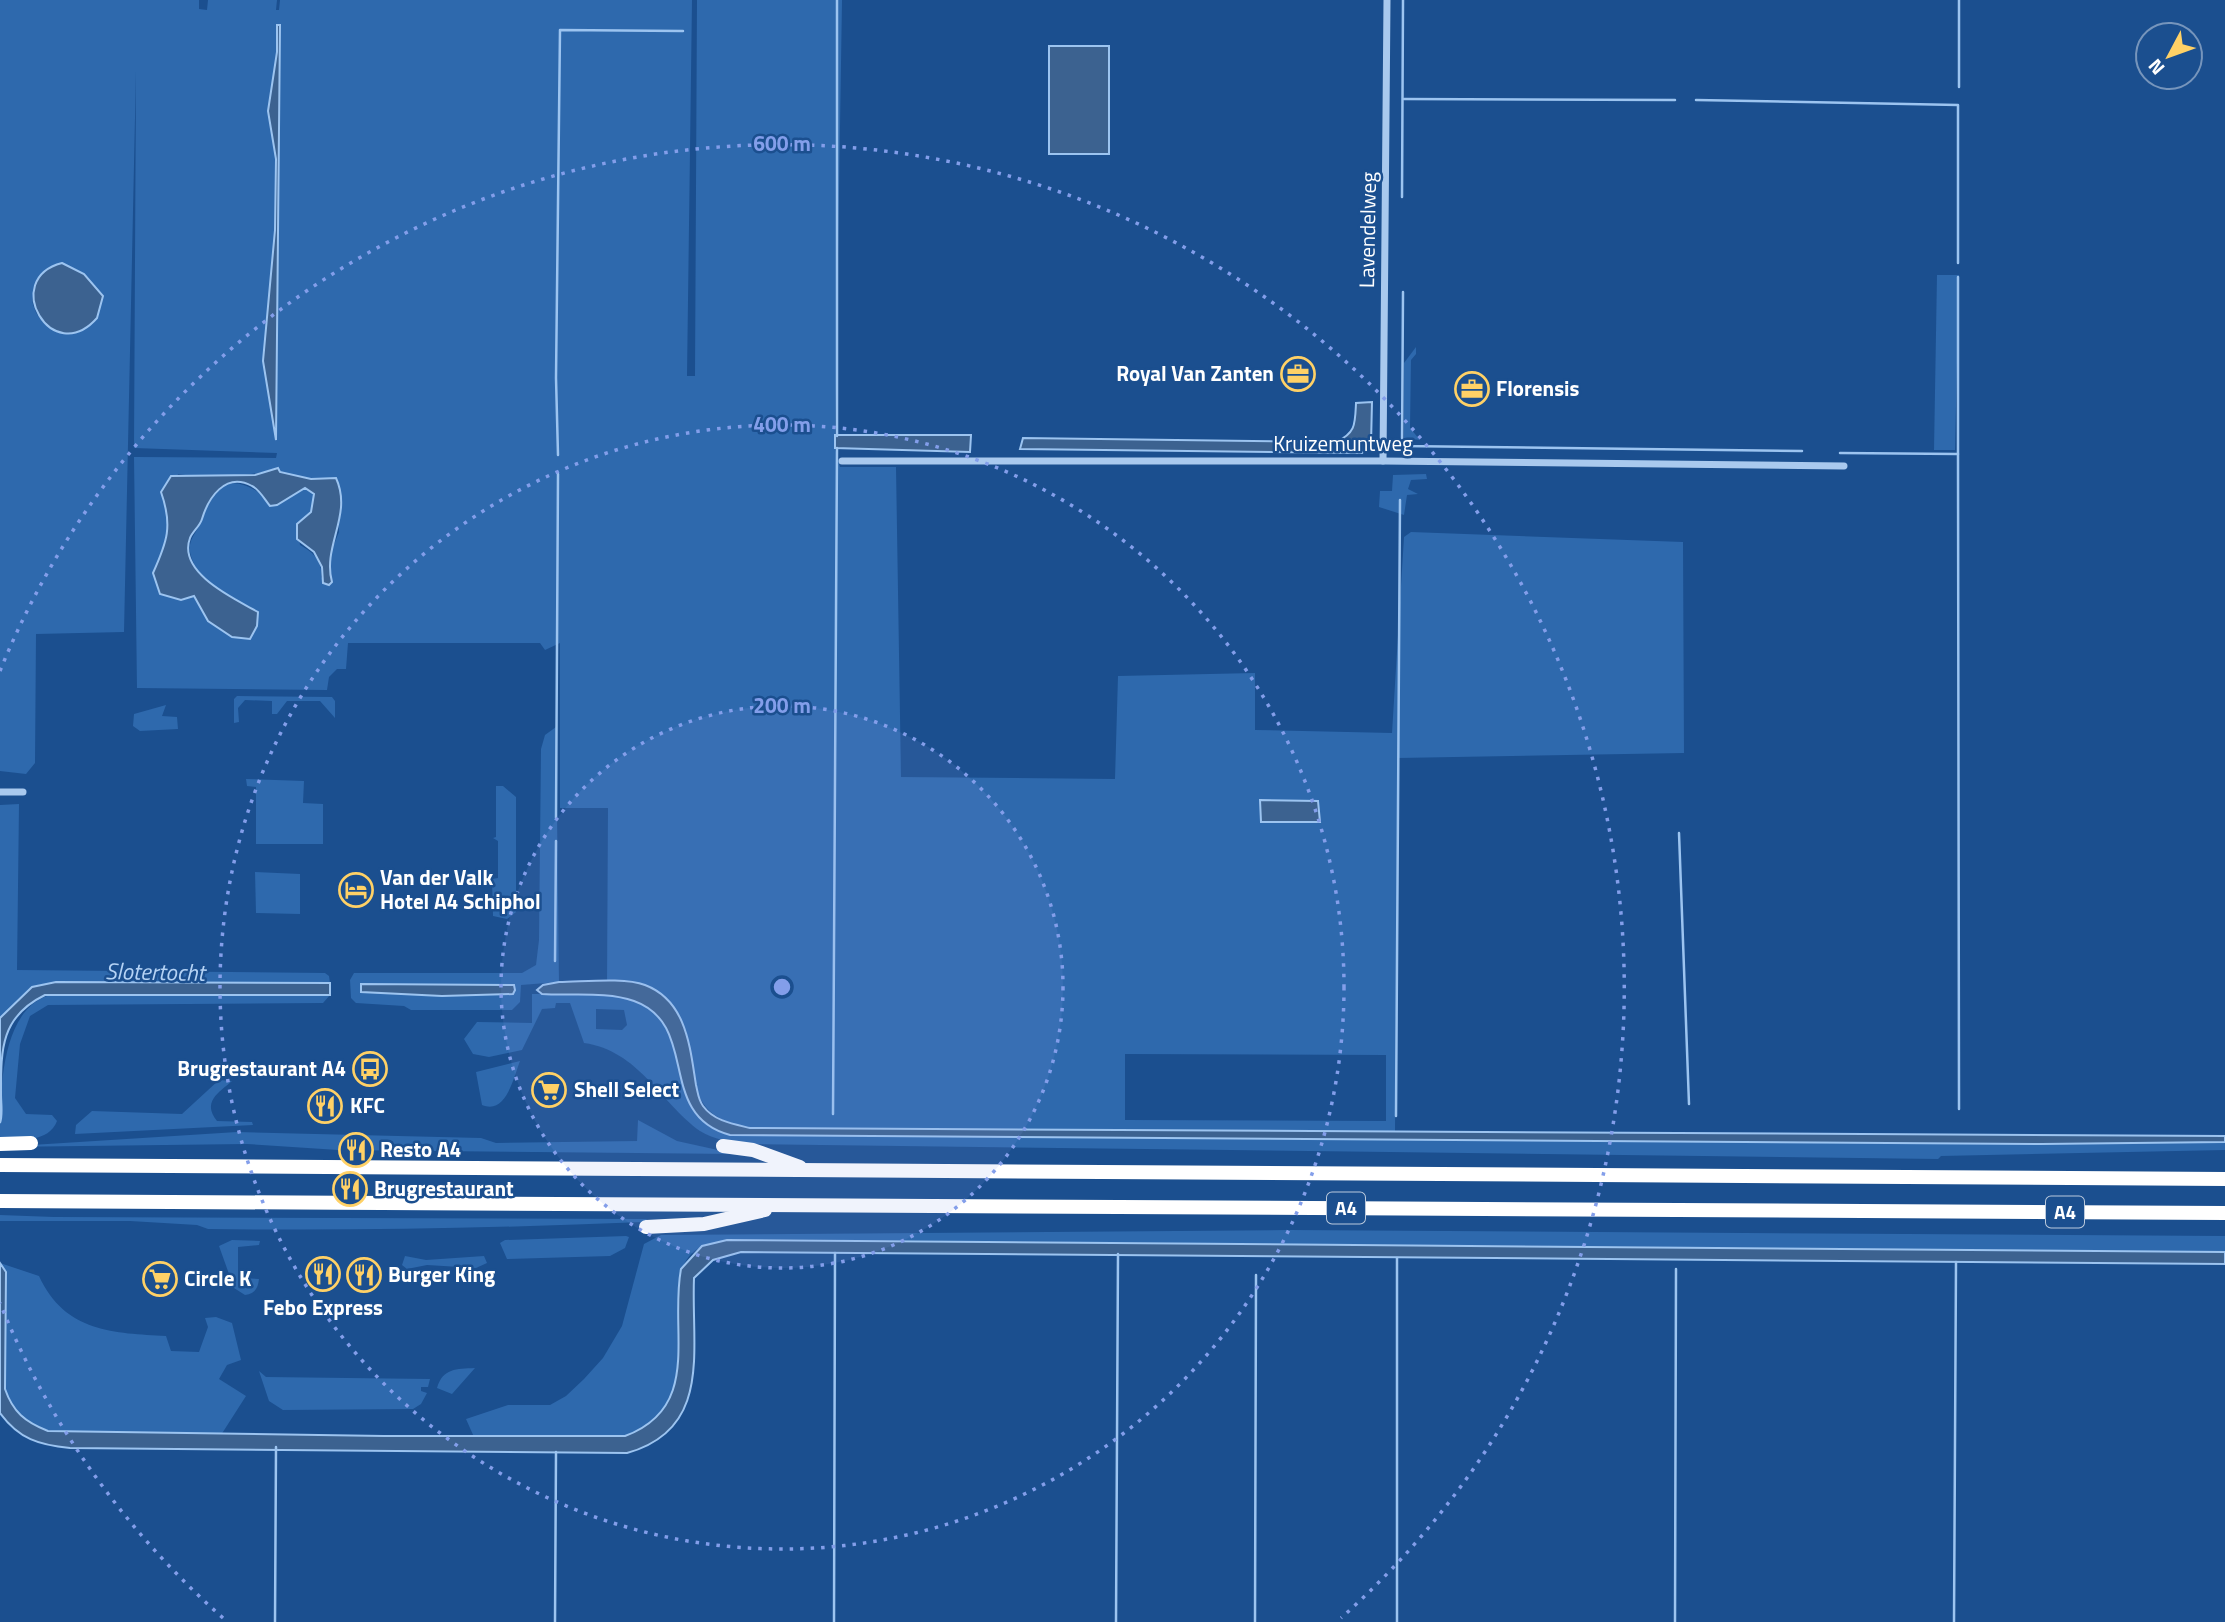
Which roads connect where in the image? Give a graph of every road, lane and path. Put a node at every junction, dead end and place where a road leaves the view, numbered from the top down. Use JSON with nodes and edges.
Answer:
{"nodes":[{"id":1,"x":1387,"y":0,"type":"edge"},
{"id":2,"x":842,"y":461,"type":"dead end"},
{"id":3,"x":1383,"y":461,"type":"junction"},
{"id":4,"x":1844,"y":466,"type":"dead end"},
{"id":5,"x":0,"y":792,"type":"edge"},
{"id":6,"x":23,"y":792,"type":"dead end"},
{"id":7,"x":31,"y":1143,"type":"dead end"},
{"id":8,"x":0,"y":1144,"type":"edge"},
{"id":9,"x":723,"y":1146,"type":"dead end"},
{"id":10,"x":0,"y":1165,"type":"edge"},
{"id":11,"x":811,"y":1171,"type":"junction"},
{"id":12,"x":2225,"y":1180,"type":"edge"},
{"id":13,"x":0,"y":1200,"type":"edge"},
{"id":14,"x":787,"y":1205,"type":"junction"},
{"id":15,"x":2225,"y":1213,"type":"edge"},
{"id":16,"x":646,"y":1227,"type":"dead end"}],
"edges":[{"from":1,"to":3,"type":"street","name":"Lavendelweg"},
{"from":2,"to":3,"type":"street","name":"Kruizemuntweg"},
{"from":3,"to":4,"type":"street","name":"Kruizemuntweg"},
{"from":5,"to":6,"type":"street"},
{"from":7,"to":8,"type":"highway"},
{"from":9,"to":11,"type":"highway","number":"A4"},
{"from":10,"to":11,"type":"highway","number":"A4"},
{"from":11,"to":12,"type":"highway","number":"A4"},
{"from":13,"to":14,"type":"highway","number":"A4"},
{"from":14,"to":15,"type":"highway","number":"A4"},
{"from":14,"to":16,"type":"highway","number":"A4"}]}
